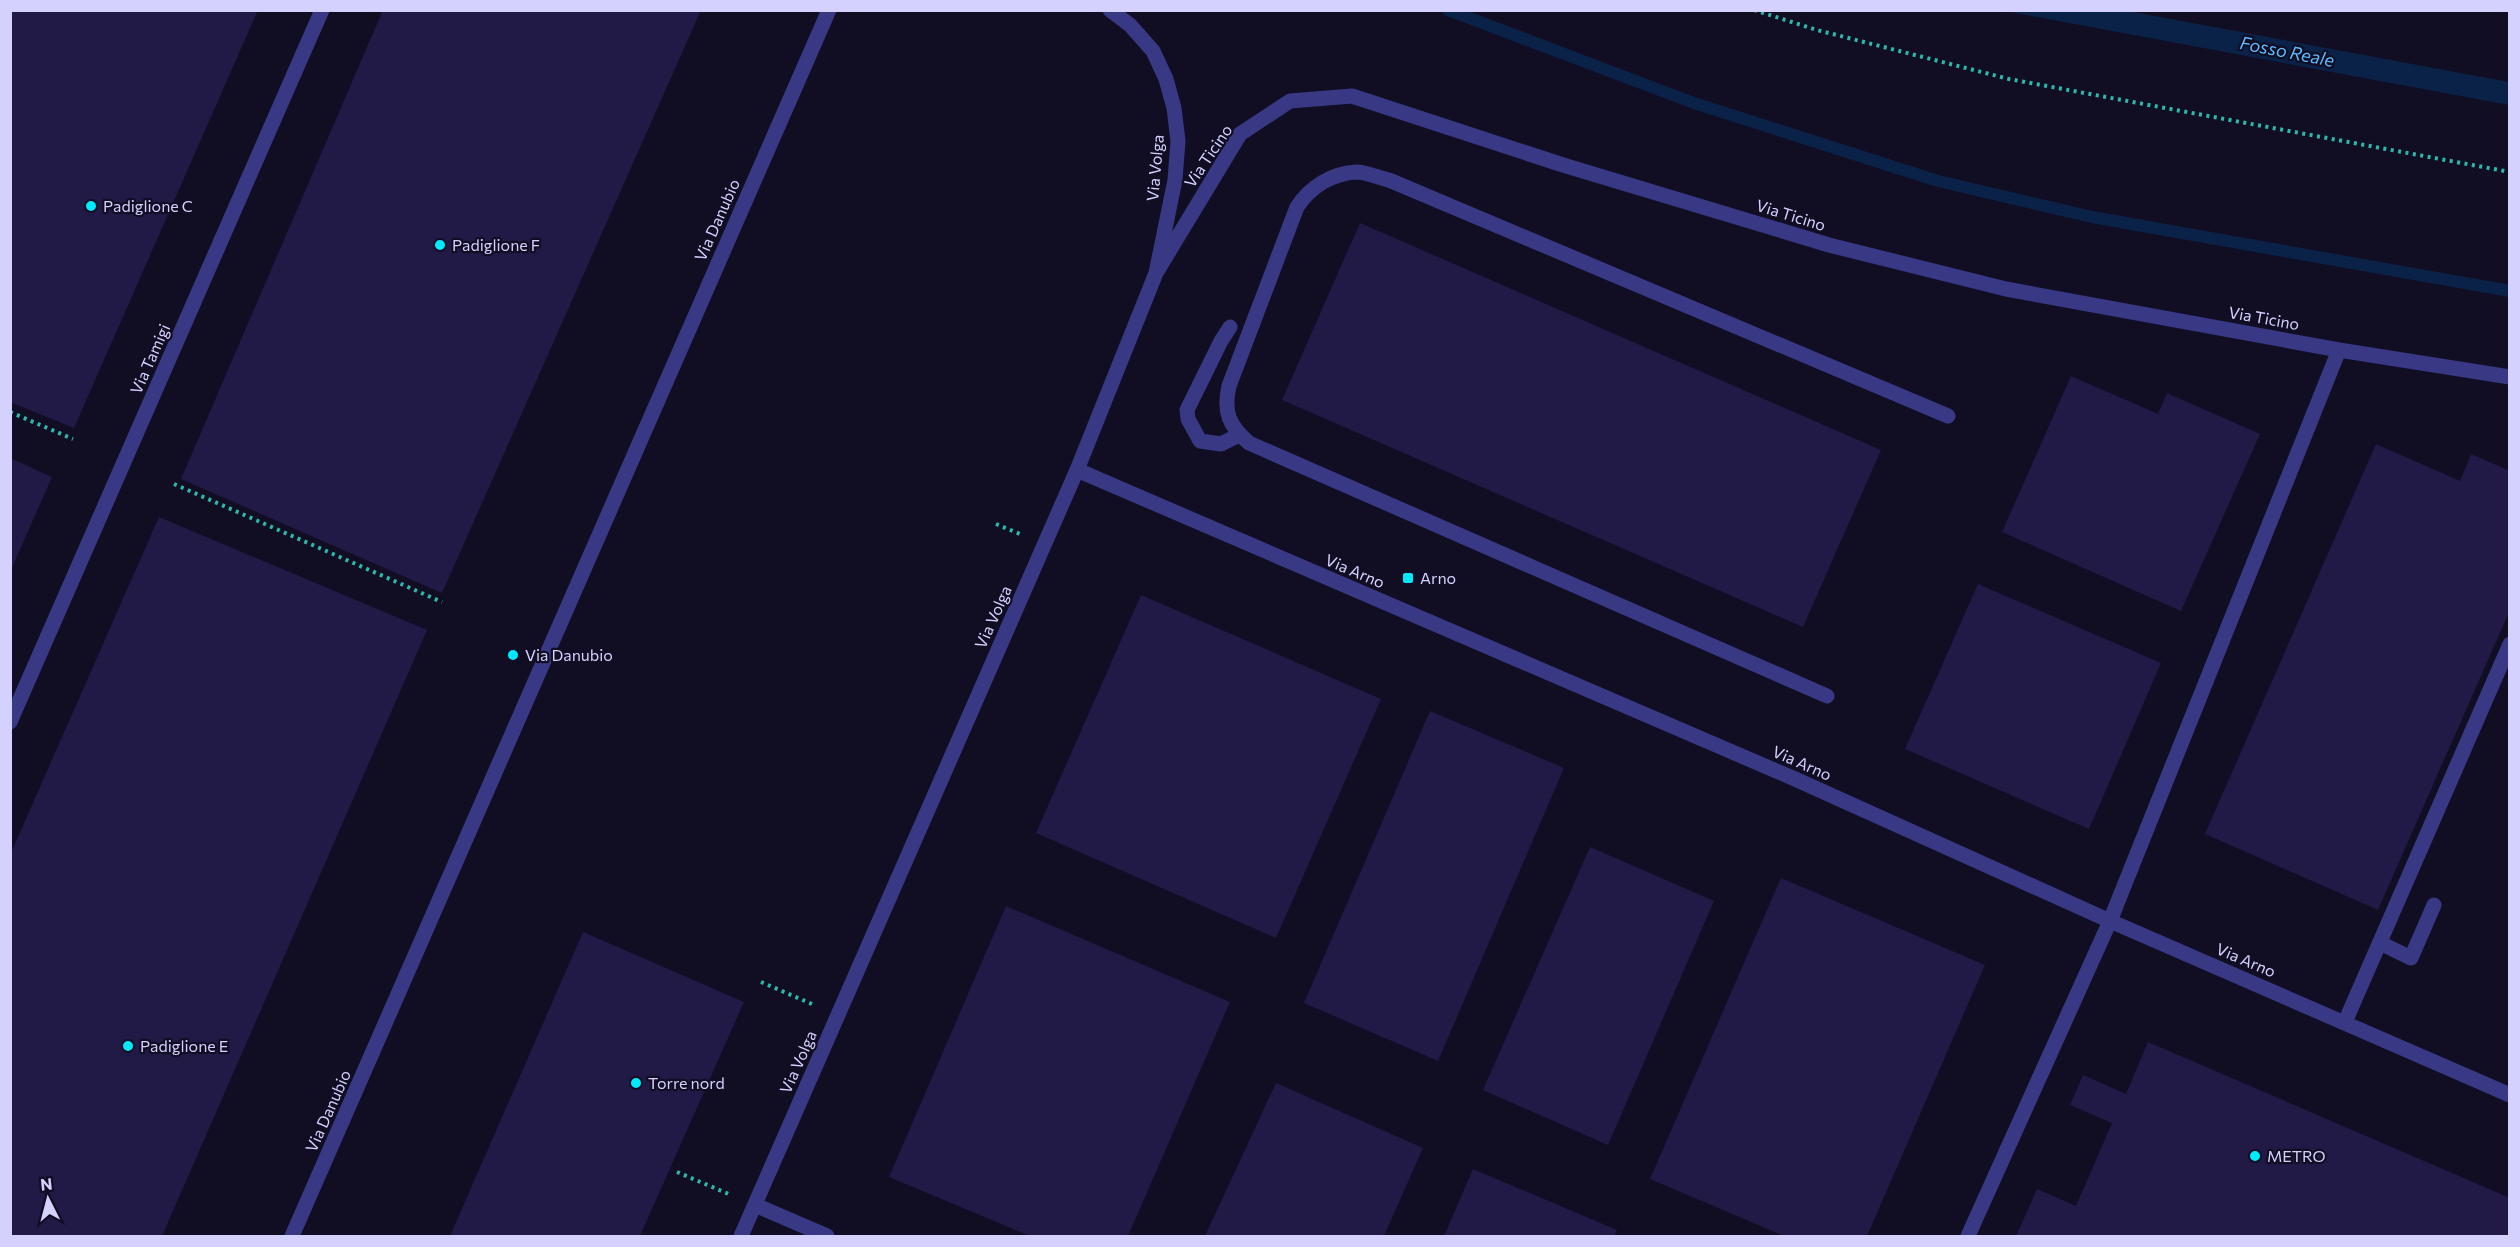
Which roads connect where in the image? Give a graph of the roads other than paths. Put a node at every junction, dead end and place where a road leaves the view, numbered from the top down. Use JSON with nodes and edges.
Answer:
{"nodes":[{"id":1,"x":322,"y":10,"type":"edge"},
{"id":2,"x":829,"y":10,"type":"edge"},
{"id":3,"x":1110,"y":10,"type":"edge"},
{"id":4,"x":1156,"y":273,"type":"junction"},
{"id":5,"x":1230,"y":327,"type":"dead end"},
{"id":6,"x":2339,"y":350,"type":"junction"},
{"id":7,"x":2510,"y":377,"type":"edge"},
{"id":8,"x":1948,"y":416,"type":"dead end"},
{"id":9,"x":1239,"y":435,"type":"junction"},
{"id":10,"x":1077,"y":470,"type":"junction"},
{"id":11,"x":2510,"y":644,"type":"edge"},
{"id":12,"x":1827,"y":696,"type":"dead end"},
{"id":13,"x":10,"y":722,"type":"edge"},
{"id":14,"x":2434,"y":905,"type":"dead end"},
{"id":15,"x":2110,"y":921,"type":"junction"},
{"id":16,"x":2380,"y":943,"type":"junction"},
{"id":17,"x":2345,"y":1022,"type":"junction"},
{"id":18,"x":2510,"y":1095,"type":"edge"},
{"id":19,"x":755,"y":1205,"type":"junction"},
{"id":20,"x":292,"y":1236,"type":"edge"},
{"id":21,"x":741,"y":1236,"type":"edge"},
{"id":22,"x":827,"y":1236,"type":"edge"},
{"id":23,"x":1968,"y":1236,"type":"edge"}],
"edges":[{"from":1,"to":13,"type":"street","name":"Via Tamigi"},
{"from":2,"to":20,"type":"street","name":"Via Danubio"},
{"from":3,"to":4,"type":"street","name":"Via Volga"},
{"from":4,"to":6,"type":"street","name":"Via Ticino"},
{"from":4,"to":10,"type":"street","name":"Via Volga"},
{"from":5,"to":9,"type":"street"},
{"from":6,"to":7,"type":"street","name":"Via Ticino"},
{"from":6,"to":15,"type":"street"},
{"from":8,"to":9,"type":"street"},
{"from":9,"to":12,"type":"street"},
{"from":10,"to":15,"type":"street","name":"Via Arno"},
{"from":10,"to":19,"type":"street","name":"Via Volga"},
{"from":11,"to":16,"type":"street"},
{"from":14,"to":16,"type":"street"},
{"from":15,"to":17,"type":"street","name":"Via Arno"},
{"from":15,"to":23,"type":"street"},
{"from":16,"to":17,"type":"street"},
{"from":17,"to":18,"type":"street","name":"Via Arno"},
{"from":19,"to":21,"type":"street","name":"Via Volga"},
{"from":19,"to":22,"type":"street"}]}
